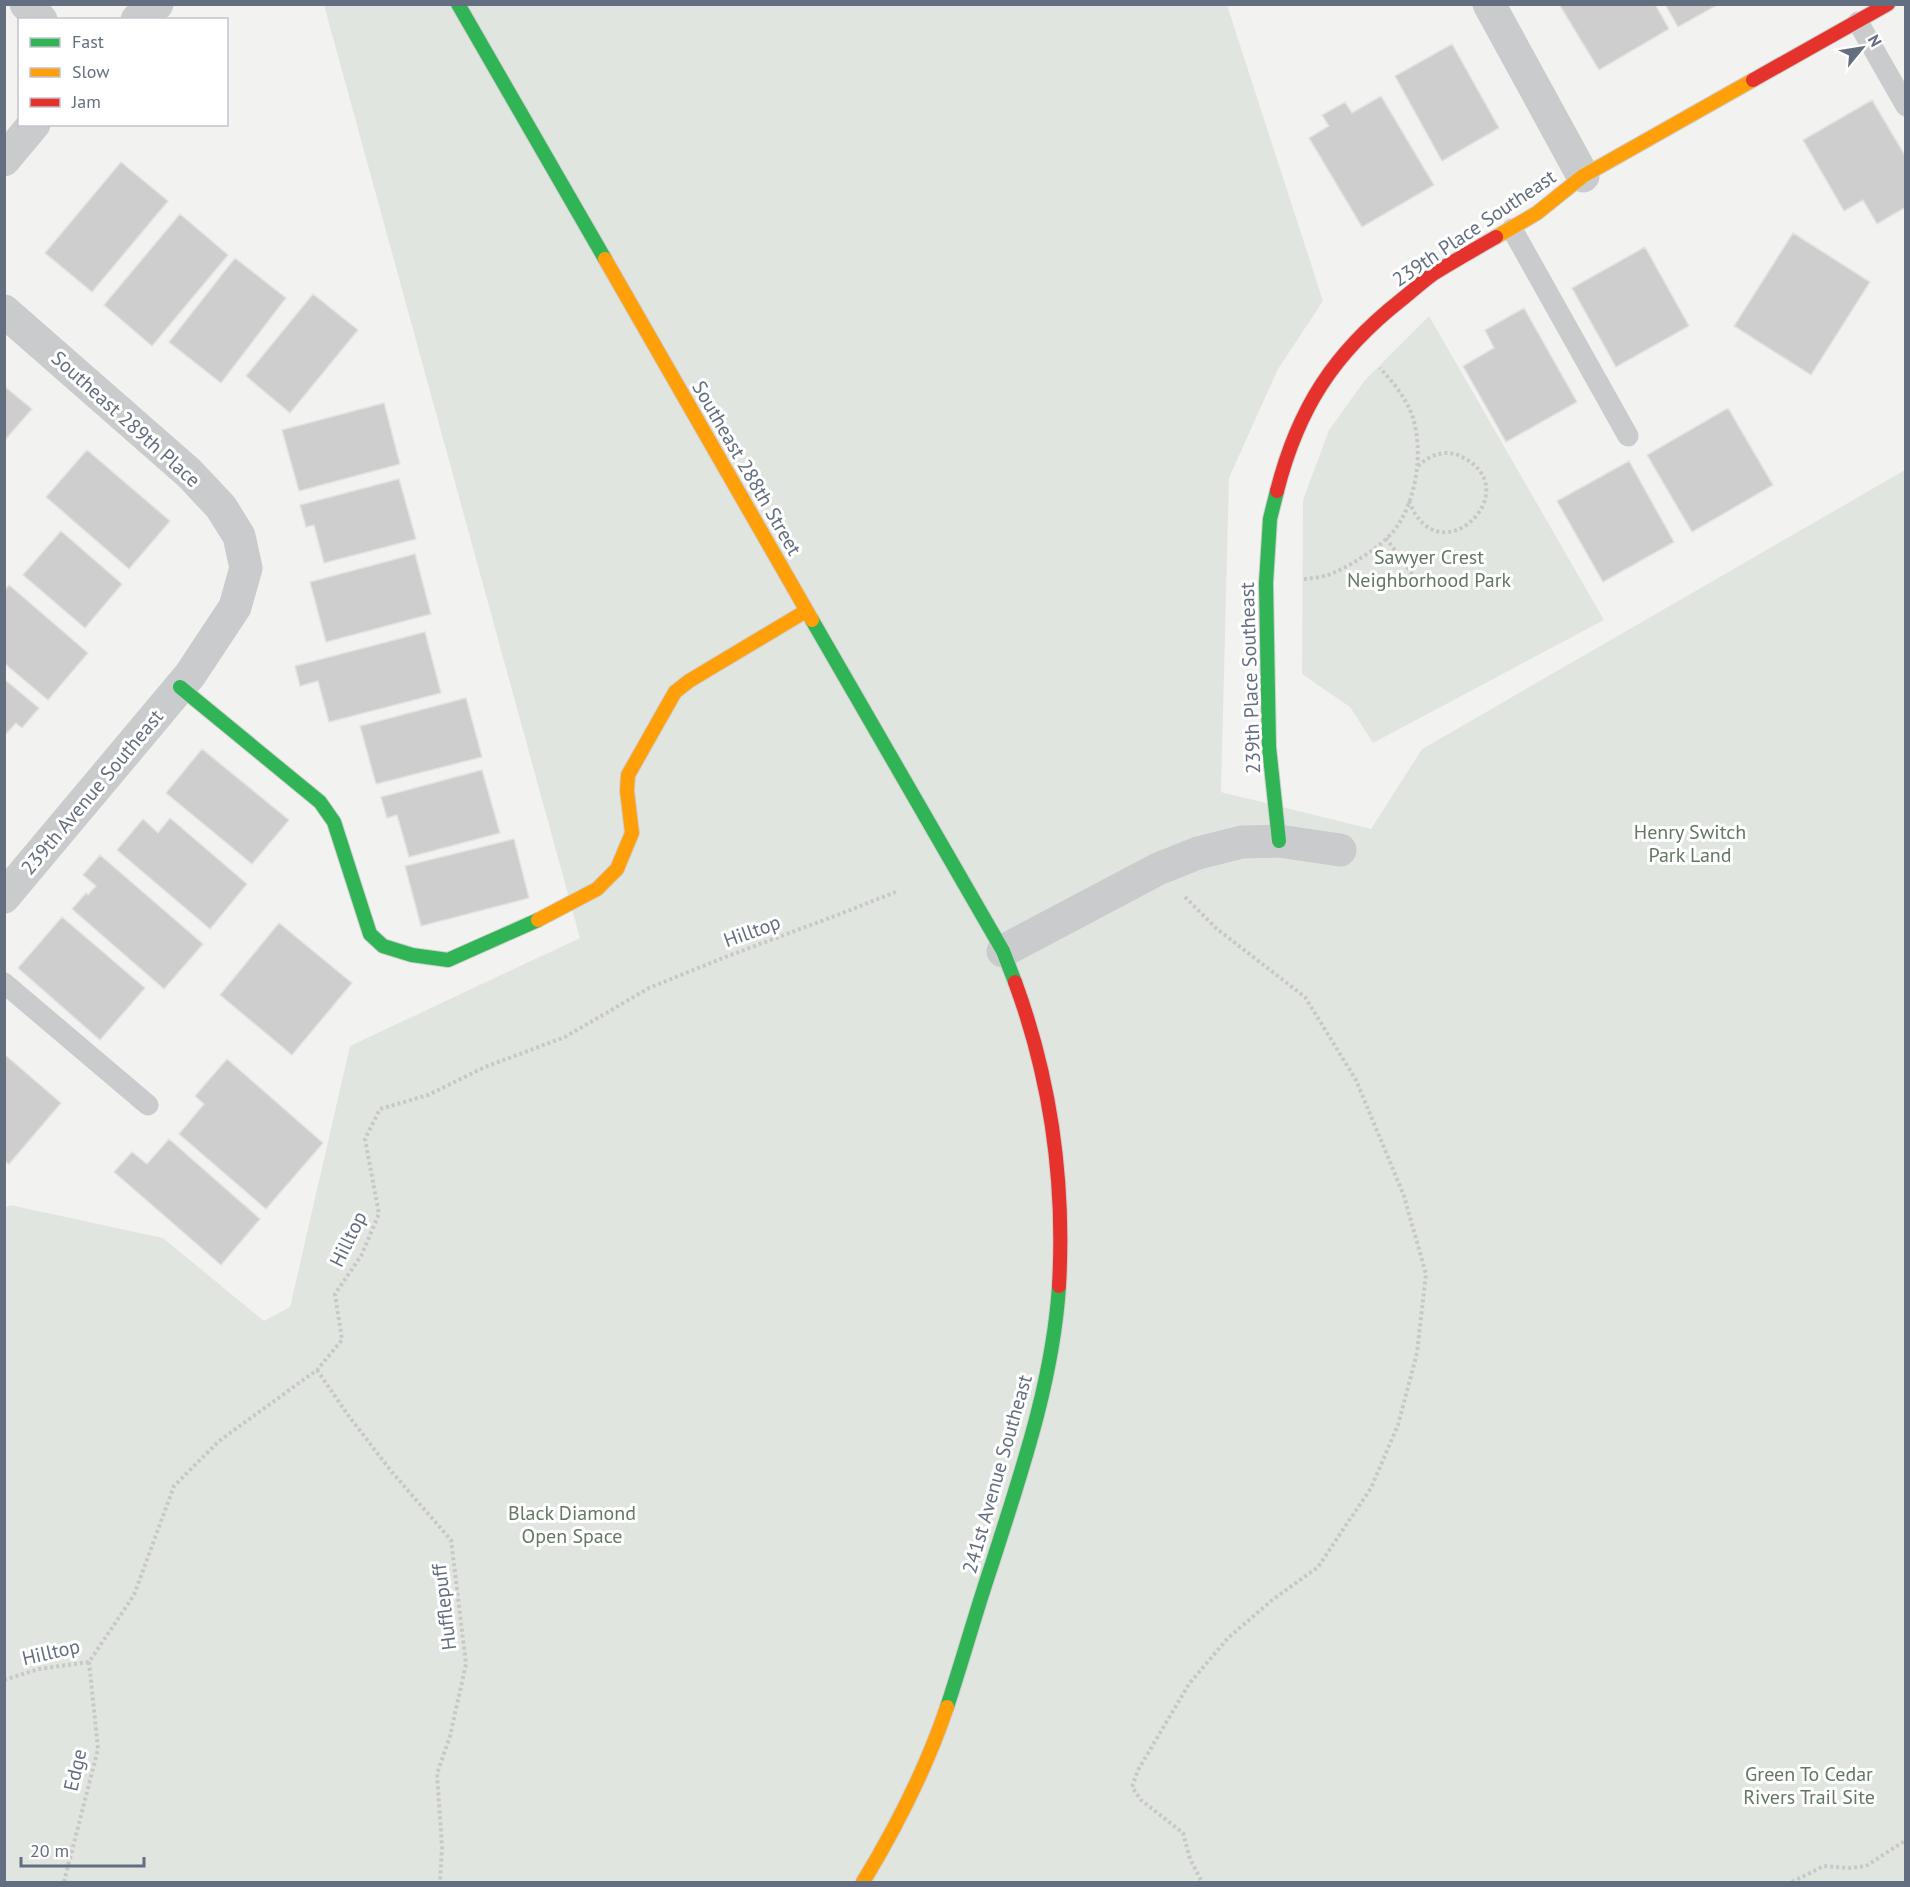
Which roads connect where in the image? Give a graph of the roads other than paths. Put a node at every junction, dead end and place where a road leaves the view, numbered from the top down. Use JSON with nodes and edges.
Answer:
{"nodes":[{"id":1,"x":26,"y":4,"type":"edge"},
{"id":2,"x":157,"y":4,"type":"edge"},
{"id":3,"x":458,"y":4,"type":"edge"},
{"id":4,"x":1489,"y":4,"type":"edge"},
{"id":5,"x":1888,"y":4,"type":"edge"},
{"id":6,"x":39,"y":18,"type":"edge"},
{"id":7,"x":140,"y":18,"type":"edge"},
{"id":8,"x":1857,"y":22,"type":"junction"},
{"id":9,"x":1905,"y":106,"type":"edge"},
{"id":10,"x":32,"y":126,"type":"edge"},
{"id":11,"x":4,"y":160,"type":"edge"},
{"id":12,"x":1584,"y":176,"type":"junction"},
{"id":13,"x":1512,"y":229,"type":"junction"},
{"id":14,"x":4,"y":311,"type":"edge"},
{"id":15,"x":1628,"y":436,"type":"dead end"},
{"id":16,"x":239,"y":536,"type":"joint"},
{"id":17,"x":806,"y":611,"type":"junction"},
{"id":18,"x":180,"y":687,"type":"junction"},
{"id":19,"x":1279,"y":841,"type":"junction"},
{"id":20,"x":1340,"y":850,"type":"dead end"},
{"id":21,"x":4,"y":897,"type":"edge"},
{"id":22,"x":1003,"y":951,"type":"junction"},
{"id":23,"x":4,"y":983,"type":"edge"},
{"id":24,"x":148,"y":1105,"type":"dead end"},
{"id":25,"x":863,"y":1882,"type":"edge"}],
"edges":[{"from":1,"to":6,"type":"street"},
{"from":2,"to":7,"type":"street"},
{"from":3,"to":17,"type":"street","name":"Southeast 288th Street"},
{"from":4,"to":12,"type":"street"},
{"from":5,"to":8,"type":"street","name":"239th Place Southeast"},
{"from":8,"to":9,"type":"lane"},
{"from":8,"to":12,"type":"street","name":"239th Place Southeast"},
{"from":10,"to":11,"type":"street"},
{"from":12,"to":13,"type":"street","name":"239th Place Southeast"},
{"from":13,"to":15,"type":"lane"},
{"from":13,"to":19,"type":"street","name":"239th Place Southeast"},
{"from":14,"to":16,"type":"street","name":"Southeast 289th Place"},
{"from":16,"to":18,"type":"street","name":"239th Avenue Southeast"},
{"from":17,"to":18,"type":"street"},
{"from":17,"to":22,"type":"street","name":"Southeast 288th Street"},
{"from":18,"to":21,"type":"street","name":"239th Avenue Southeast"},
{"from":19,"to":20,"type":"street"},
{"from":19,"to":22,"type":"street"},
{"from":22,"to":25,"type":"street","name":"241st Avenue Southeast"},
{"from":23,"to":24,"type":"lane"}]}
